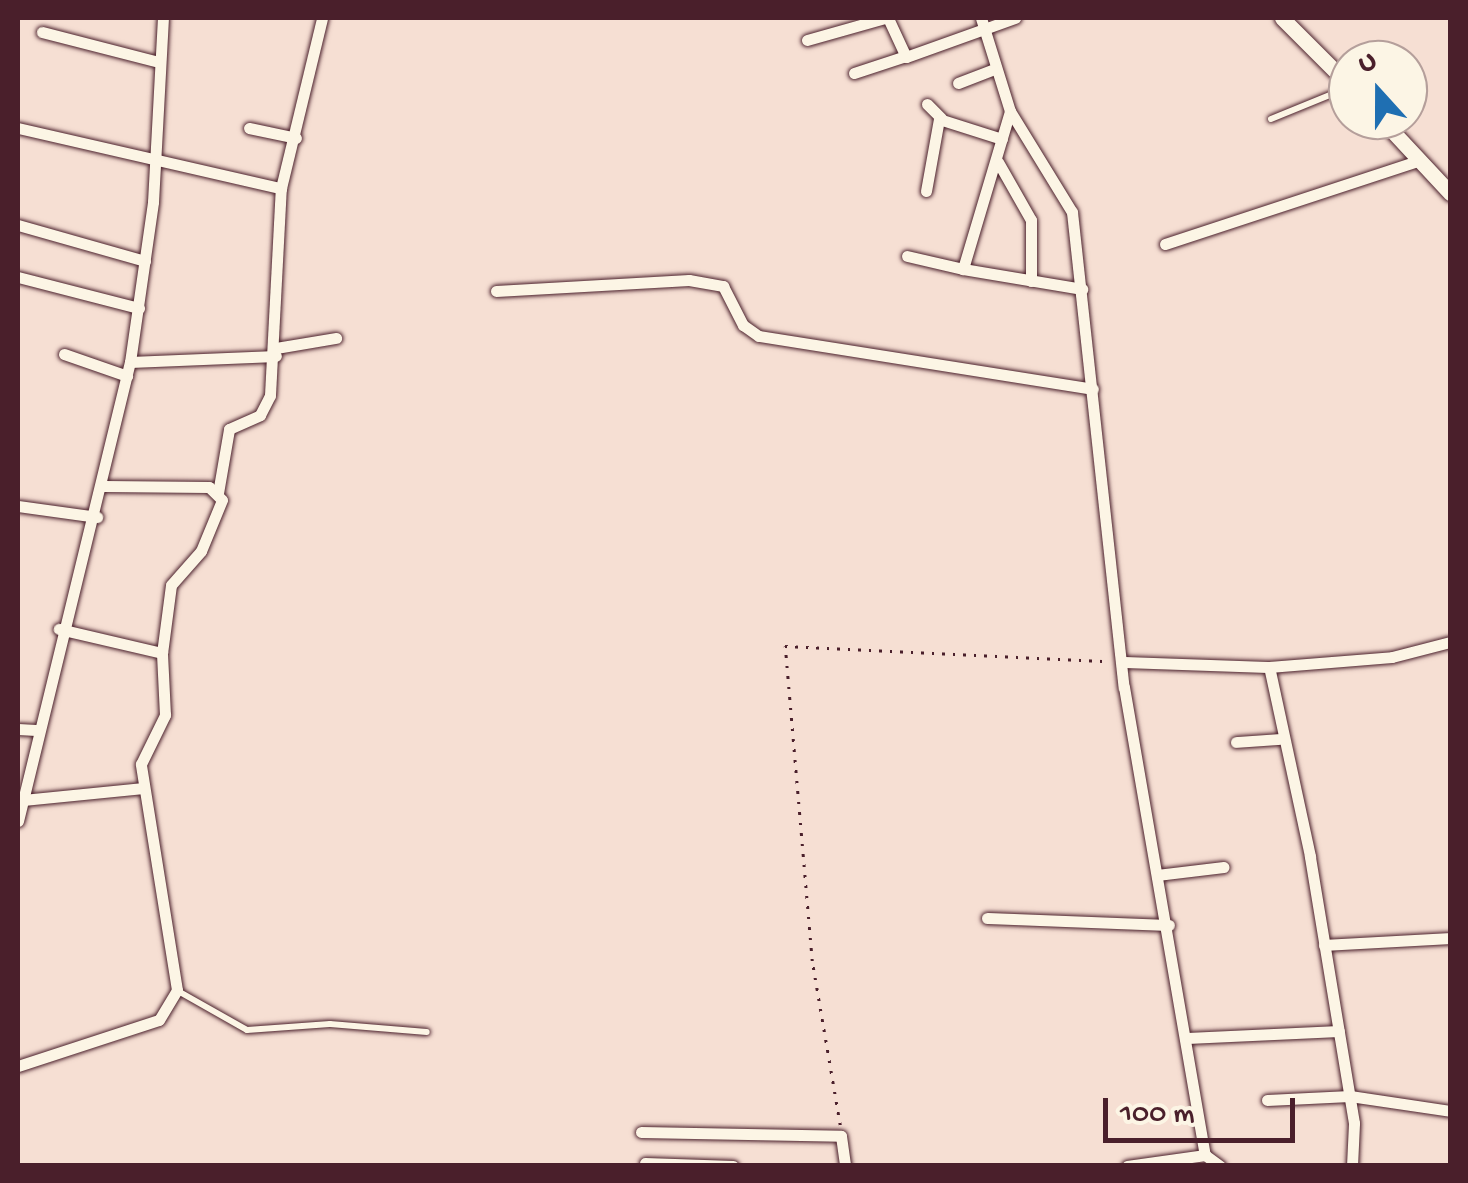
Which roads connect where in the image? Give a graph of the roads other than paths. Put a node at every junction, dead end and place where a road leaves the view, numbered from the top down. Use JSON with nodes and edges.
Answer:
{"nodes":[{"id":1,"x":164,"y":18,"type":"edge"},
{"id":2,"x":322,"y":18,"type":"edge"},
{"id":3,"x":887,"y":18,"type":"edge"},
{"id":4,"x":1015,"y":18,"type":"edge"},
{"id":5,"x":1282,"y":18,"type":"edge"},
{"id":6,"x":983,"y":24,"type":"edge"},
{"id":7,"x":42,"y":32,"type":"dead end"},
{"id":8,"x":807,"y":40,"type":"dead end"},
{"id":9,"x":903,"y":57,"type":"junction"},
{"id":10,"x":160,"y":62,"type":"junction"},
{"id":11,"x":1328,"y":65,"type":"edge"},
{"id":12,"x":995,"y":69,"type":"junction"},
{"id":13,"x":854,"y":73,"type":"dead end"},
{"id":14,"x":958,"y":83,"type":"dead end"},
{"id":15,"x":1328,"y":95,"type":"edge"},
{"id":16,"x":927,"y":104,"type":"dead end"},
{"id":17,"x":1010,"y":110,"type":"junction"},
{"id":18,"x":941,"y":118,"type":"junction"},
{"id":19,"x":1271,"y":120,"type":"dead end"},
{"id":20,"x":18,"y":128,"type":"edge"},
{"id":21,"x":248,"y":128,"type":"dead end"},
{"id":22,"x":296,"y":138,"type":"junction"},
{"id":23,"x":1002,"y":140,"type":"junction"},
{"id":24,"x":1402,"y":140,"type":"edge"},
{"id":25,"x":1421,"y":160,"type":"junction"},
{"id":26,"x":998,"y":162,"type":"junction"},
{"id":27,"x":153,"y":163,"type":"junction"},
{"id":28,"x":281,"y":188,"type":"junction"},
{"id":29,"x":926,"y":191,"type":"dead end"},
{"id":30,"x":1450,"y":193,"type":"edge"},
{"id":31,"x":18,"y":225,"type":"edge"},
{"id":32,"x":1165,"y":244,"type":"dead end"},
{"id":33,"x":908,"y":256,"type":"dead end"},
{"id":34,"x":146,"y":261,"type":"junction"},
{"id":35,"x":963,"y":269,"type":"junction"},
{"id":36,"x":18,"y":277,"type":"edge"},
{"id":37,"x":1031,"y":281,"type":"junction"},
{"id":38,"x":1082,"y":289,"type":"junction"},
{"id":39,"x":496,"y":291,"type":"dead end"},
{"id":40,"x":138,"y":308,"type":"junction"},
{"id":41,"x":336,"y":338,"type":"dead end"},
{"id":42,"x":276,"y":352,"type":"junction"},
{"id":43,"x":64,"y":354,"type":"dead end"},
{"id":44,"x":130,"y":362,"type":"junction"},
{"id":45,"x":127,"y":376,"type":"junction"},
{"id":46,"x":1093,"y":389,"type":"junction"},
{"id":47,"x":104,"y":486,"type":"junction"},
{"id":48,"x":218,"y":493,"type":"junction"},
{"id":49,"x":18,"y":506,"type":"edge"},
{"id":50,"x":98,"y":517,"type":"junction"},
{"id":51,"x":59,"y":629,"type":"junction"},
{"id":52,"x":1450,"y":642,"type":"edge"},
{"id":53,"x":162,"y":653,"type":"junction"},
{"id":54,"x":1123,"y":662,"type":"junction"},
{"id":55,"x":1269,"y":666,"type":"junction"},
{"id":56,"x":18,"y":728,"type":"edge"},
{"id":57,"x":36,"y":730,"type":"junction"},
{"id":58,"x":1279,"y":739,"type":"junction"},
{"id":59,"x":1236,"y":742,"type":"dead end"},
{"id":60,"x":143,"y":788,"type":"junction"},
{"id":61,"x":23,"y":800,"type":"junction"},
{"id":62,"x":18,"y":818,"type":"edge"},
{"id":63,"x":1224,"y":867,"type":"dead end"},
{"id":64,"x":1157,"y":874,"type":"junction"},
{"id":65,"x":987,"y":918,"type":"dead end"},
{"id":66,"x":1169,"y":925,"type":"junction"},
{"id":67,"x":1450,"y":938,"type":"edge"},
{"id":68,"x":1324,"y":945,"type":"junction"},
{"id":69,"x":177,"y":990,"type":"junction"},
{"id":70,"x":1338,"y":1031,"type":"junction"},
{"id":71,"x":428,"y":1032,"type":"dead end"},
{"id":72,"x":1187,"y":1038,"type":"junction"},
{"id":73,"x":18,"y":1066,"type":"edge"},
{"id":74,"x":1350,"y":1096,"type":"junction"},
{"id":75,"x":1267,"y":1100,"type":"dead end"},
{"id":76,"x":1450,"y":1111,"type":"edge"},
{"id":77,"x":642,"y":1132,"type":"dead end"},
{"id":78,"x":1205,"y":1155,"type":"junction"},
{"id":79,"x":645,"y":1163,"type":"edge"},
{"id":80,"x":733,"y":1166,"type":"edge"},
{"id":81,"x":844,"y":1166,"type":"edge"},
{"id":82,"x":1127,"y":1166,"type":"edge"},
{"id":83,"x":1220,"y":1166,"type":"edge"},
{"id":84,"x":1352,"y":1166,"type":"edge"}],
"edges":[{"from":1,"to":10,"type":"street"},
{"from":2,"to":22,"type":"street"},
{"from":3,"to":8,"type":"street"},
{"from":3,"to":9,"type":"street"},
{"from":4,"to":6,"type":"street"},
{"from":5,"to":11,"type":"street"},
{"from":6,"to":9,"type":"street"},
{"from":6,"to":12,"type":"street"},
{"from":7,"to":10,"type":"street"},
{"from":9,"to":13,"type":"street"},
{"from":10,"to":27,"type":"street"},
{"from":12,"to":14,"type":"street"},
{"from":12,"to":17,"type":"street"},
{"from":15,"to":19,"type":"lane"},
{"from":16,"to":18,"type":"street"},
{"from":17,"to":23,"type":"street"},
{"from":17,"to":38,"type":"street"},
{"from":18,"to":23,"type":"street"},
{"from":18,"to":29,"type":"street"},
{"from":20,"to":27,"type":"street"},
{"from":21,"to":22,"type":"street"},
{"from":22,"to":28,"type":"street"},
{"from":23,"to":26,"type":"street"},
{"from":24,"to":25,"type":"street"},
{"from":25,"to":30,"type":"street"},
{"from":25,"to":32,"type":"street"},
{"from":26,"to":35,"type":"street"},
{"from":26,"to":37,"type":"street"},
{"from":27,"to":28,"type":"street"},
{"from":27,"to":34,"type":"street"},
{"from":28,"to":42,"type":"street"},
{"from":31,"to":34,"type":"street"},
{"from":33,"to":35,"type":"street"},
{"from":34,"to":40,"type":"street"},
{"from":35,"to":37,"type":"street"},
{"from":36,"to":40,"type":"street"},
{"from":37,"to":38,"type":"street"},
{"from":38,"to":46,"type":"street"},
{"from":39,"to":46,"type":"street"},
{"from":40,"to":44,"type":"street"},
{"from":41,"to":42,"type":"street"},
{"from":42,"to":44,"type":"street"},
{"from":42,"to":48,"type":"street"},
{"from":43,"to":45,"type":"street"},
{"from":44,"to":45,"type":"street"},
{"from":45,"to":47,"type":"street"},
{"from":46,"to":54,"type":"street"},
{"from":47,"to":48,"type":"street"},
{"from":47,"to":50,"type":"street"},
{"from":48,"to":53,"type":"street"},
{"from":49,"to":50,"type":"street"},
{"from":50,"to":51,"type":"street"},
{"from":51,"to":53,"type":"street"},
{"from":51,"to":57,"type":"street"},
{"from":52,"to":55,"type":"street"},
{"from":53,"to":60,"type":"street"},
{"from":54,"to":55,"type":"street"},
{"from":54,"to":64,"type":"street"},
{"from":55,"to":58,"type":"street"},
{"from":56,"to":57,"type":"street"},
{"from":57,"to":61,"type":"street"},
{"from":58,"to":59,"type":"street"},
{"from":58,"to":68,"type":"street"},
{"from":60,"to":61,"type":"street"},
{"from":60,"to":69,"type":"street"},
{"from":61,"to":62,"type":"street"},
{"from":63,"to":64,"type":"street"},
{"from":64,"to":66,"type":"street"},
{"from":65,"to":66,"type":"street"},
{"from":66,"to":72,"type":"street"},
{"from":67,"to":68,"type":"street"},
{"from":68,"to":70,"type":"street"},
{"from":69,"to":71,"type":"lane"},
{"from":69,"to":73,"type":"street"},
{"from":70,"to":72,"type":"street"},
{"from":70,"to":74,"type":"street"},
{"from":72,"to":78,"type":"street"},
{"from":74,"to":75,"type":"street"},
{"from":74,"to":76,"type":"street"},
{"from":74,"to":84,"type":"street"},
{"from":77,"to":81,"type":"street"},
{"from":78,"to":82,"type":"street"},
{"from":78,"to":83,"type":"street"},
{"from":79,"to":80,"type":"street"}]}
